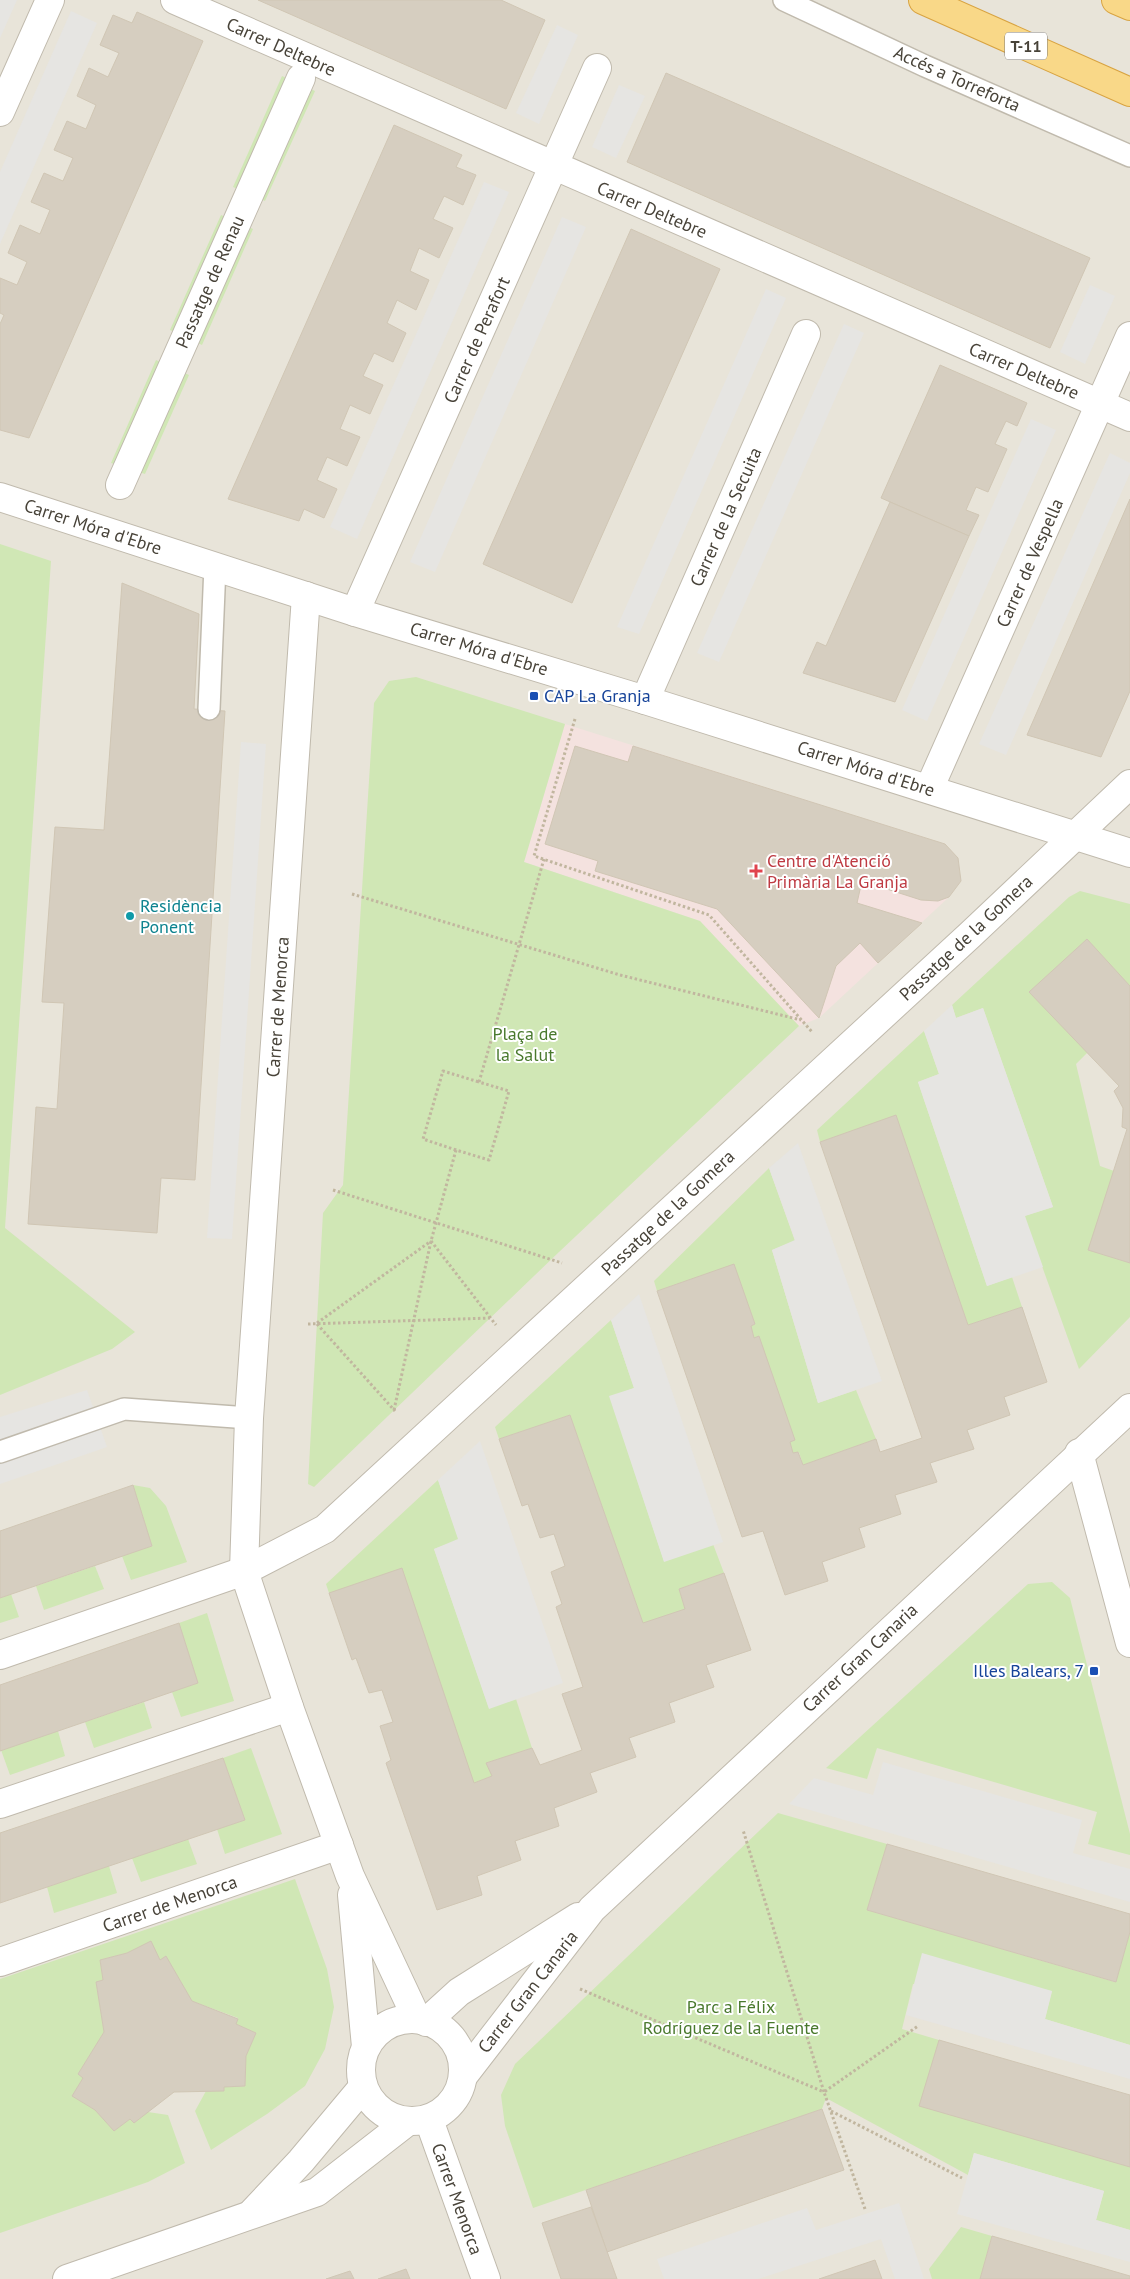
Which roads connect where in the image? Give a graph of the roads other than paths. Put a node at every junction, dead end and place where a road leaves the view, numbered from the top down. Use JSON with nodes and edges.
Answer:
{"nodes":[{"id":1,"x":50,"y":0,"type":"edge"},
{"id":2,"x":175,"y":0,"type":"edge"},
{"id":3,"x":784,"y":0,"type":"edge"},
{"id":4,"x":923,"y":0,"type":"edge"},
{"id":5,"x":1116,"y":0,"type":"edge"},
{"id":6,"x":1130,"y":6,"type":"edge"},
{"id":7,"x":597,"y":68,"type":"dead end"},
{"id":8,"x":301,"y":78,"type":"dead end"},
{"id":9,"x":1130,"y":92,"type":"edge"},
{"id":10,"x":0,"y":112,"type":"edge"},
{"id":11,"x":1130,"y":156,"type":"edge"},
{"id":12,"x":554,"y":167,"type":"junction"},
{"id":13,"x":806,"y":334,"type":"dead end"},
{"id":14,"x":1130,"y":336,"type":"edge"},
{"id":15,"x":1100,"y":404,"type":"junction"},
{"id":16,"x":1130,"y":417,"type":"edge"},
{"id":17,"x":120,"y":485,"type":"dead end"},
{"id":18,"x":0,"y":498,"type":"edge"},
{"id":19,"x":216,"y":566,"type":"junction"},
{"id":20,"x":306,"y":596,"type":"junction"},
{"id":21,"x":355,"y":612,"type":"junction"},
{"id":22,"x":645,"y":700,"type":"junction"},
{"id":23,"x":209,"y":709,"type":"dead end"},
{"id":24,"x":1130,"y":784,"type":"edge"},
{"id":25,"x":929,"y":789,"type":"junction"},
{"id":26,"x":1077,"y":835,"type":"junction"},
{"id":27,"x":1130,"y":853,"type":"edge"},
{"id":28,"x":1130,"y":1408,"type":"edge"},
{"id":29,"x":249,"y":1418,"type":"junction"},
{"id":30,"x":0,"y":1452,"type":"edge"},
{"id":31,"x":1079,"y":1453,"type":"junction"},
{"id":32,"x":244,"y":1571,"type":"junction"},
{"id":33,"x":1130,"y":1643,"type":"edge"},
{"id":34,"x":0,"y":1655,"type":"edge"},
{"id":35,"x":289,"y":1707,"type":"junction"},
{"id":36,"x":0,"y":1804,"type":"edge"},
{"id":37,"x":339,"y":1845,"type":"junction"},
{"id":38,"x":350,"y":1876,"type":"junction"},
{"id":39,"x":592,"y":1909,"type":"junction"},
{"id":40,"x":0,"y":1962,"type":"edge"},
{"id":41,"x":422,"y":2020,"type":"junction"},
{"id":42,"x":366,"y":2047,"type":"junction"},
{"id":43,"x":464,"y":2075,"type":"junction"},
{"id":44,"x":363,"y":2087,"type":"junction"},
{"id":45,"x":418,"y":2121,"type":"junction"},
{"id":46,"x":250,"y":2215,"type":"junction"},
{"id":47,"x":67,"y":2279,"type":"edge"},
{"id":48,"x":486,"y":2279,"type":"edge"}],
"edges":[{"from":1,"to":10,"type":"street"},
{"from":2,"to":12,"type":"street","name":"Carrer Deltebre"},
{"from":3,"to":11,"type":"lane","name":"Accés a Torreforta"},
{"from":4,"to":9,"type":"highway","number":"T-11"},
{"from":5,"to":6,"type":"highway"},
{"from":7,"to":12,"type":"street","name":"Carrer de Perafort"},
{"from":8,"to":17,"type":"street","name":"Passatge de Renau"},
{"from":12,"to":15,"type":"street","name":"Carrer Deltebre"},
{"from":12,"to":21,"type":"street","name":"Carrer de Perafort"},
{"from":13,"to":22,"type":"street","name":"Carrer de la Secuita"},
{"from":14,"to":15,"type":"street","name":"Carrer de Vespella"},
{"from":15,"to":16,"type":"street","name":"Carrer Deltebre"},
{"from":15,"to":25,"type":"street","name":"Carrer de Vespella"},
{"from":18,"to":19,"type":"street","name":"Carrer Móra d'Ebre"},
{"from":19,"to":20,"type":"street","name":"Carrer Móra d'Ebre"},
{"from":19,"to":23,"type":"lane"},
{"from":20,"to":21,"type":"street","name":"Carrer Móra d'Ebre"},
{"from":20,"to":29,"type":"street","name":"Carrer de Menorca"},
{"from":21,"to":22,"type":"street","name":"Carrer Móra d'Ebre"},
{"from":22,"to":25,"type":"street","name":"Carrer Móra d'Ebre"},
{"from":24,"to":26,"type":"street","name":"Passatge de la Gomera"},
{"from":25,"to":26,"type":"street","name":"Carrer Móra d'Ebre"},
{"from":26,"to":27,"type":"street","name":"Carrer Móra d'Ebre"},
{"from":26,"to":32,"type":"street","name":"Passatge de la Gomera"},
{"from":28,"to":31,"type":"street","name":"Carrer Gran Canaria"},
{"from":29,"to":30,"type":"lane"},
{"from":29,"to":32,"type":"street","name":"Carrer de Menorca"},
{"from":31,"to":33,"type":"street"},
{"from":31,"to":39,"type":"street","name":"Carrer Gran Canaria"},
{"from":32,"to":34,"type":"street"},
{"from":32,"to":35,"type":"street","name":"Carrer de Menorca"},
{"from":35,"to":36,"type":"street"},
{"from":35,"to":37,"type":"street","name":"Carrer de Menorca"},
{"from":37,"to":38,"type":"street","name":"Carrer de Menorca"},
{"from":37,"to":40,"type":"street","name":"Carrer de Menorca"},
{"from":38,"to":41,"type":"street","name":"Carrer de Menorca"},
{"from":38,"to":42,"type":"street","name":"Carrer de Menorca"},
{"from":39,"to":41,"type":"street","name":"Carrer Gran Canaria"},
{"from":39,"to":43,"type":"street","name":"Carrer Gran Canaria"},
{"from":41,"to":42,"type":"street"},
{"from":41,"to":43,"type":"street"},
{"from":42,"to":44,"type":"street"},
{"from":43,"to":45,"type":"street"},
{"from":44,"to":45,"type":"street"},
{"from":44,"to":46,"type":"street"},
{"from":45,"to":46,"type":"street"},
{"from":45,"to":48,"type":"street","name":"Carrer Menorca"},
{"from":46,"to":47,"type":"street"}]}
